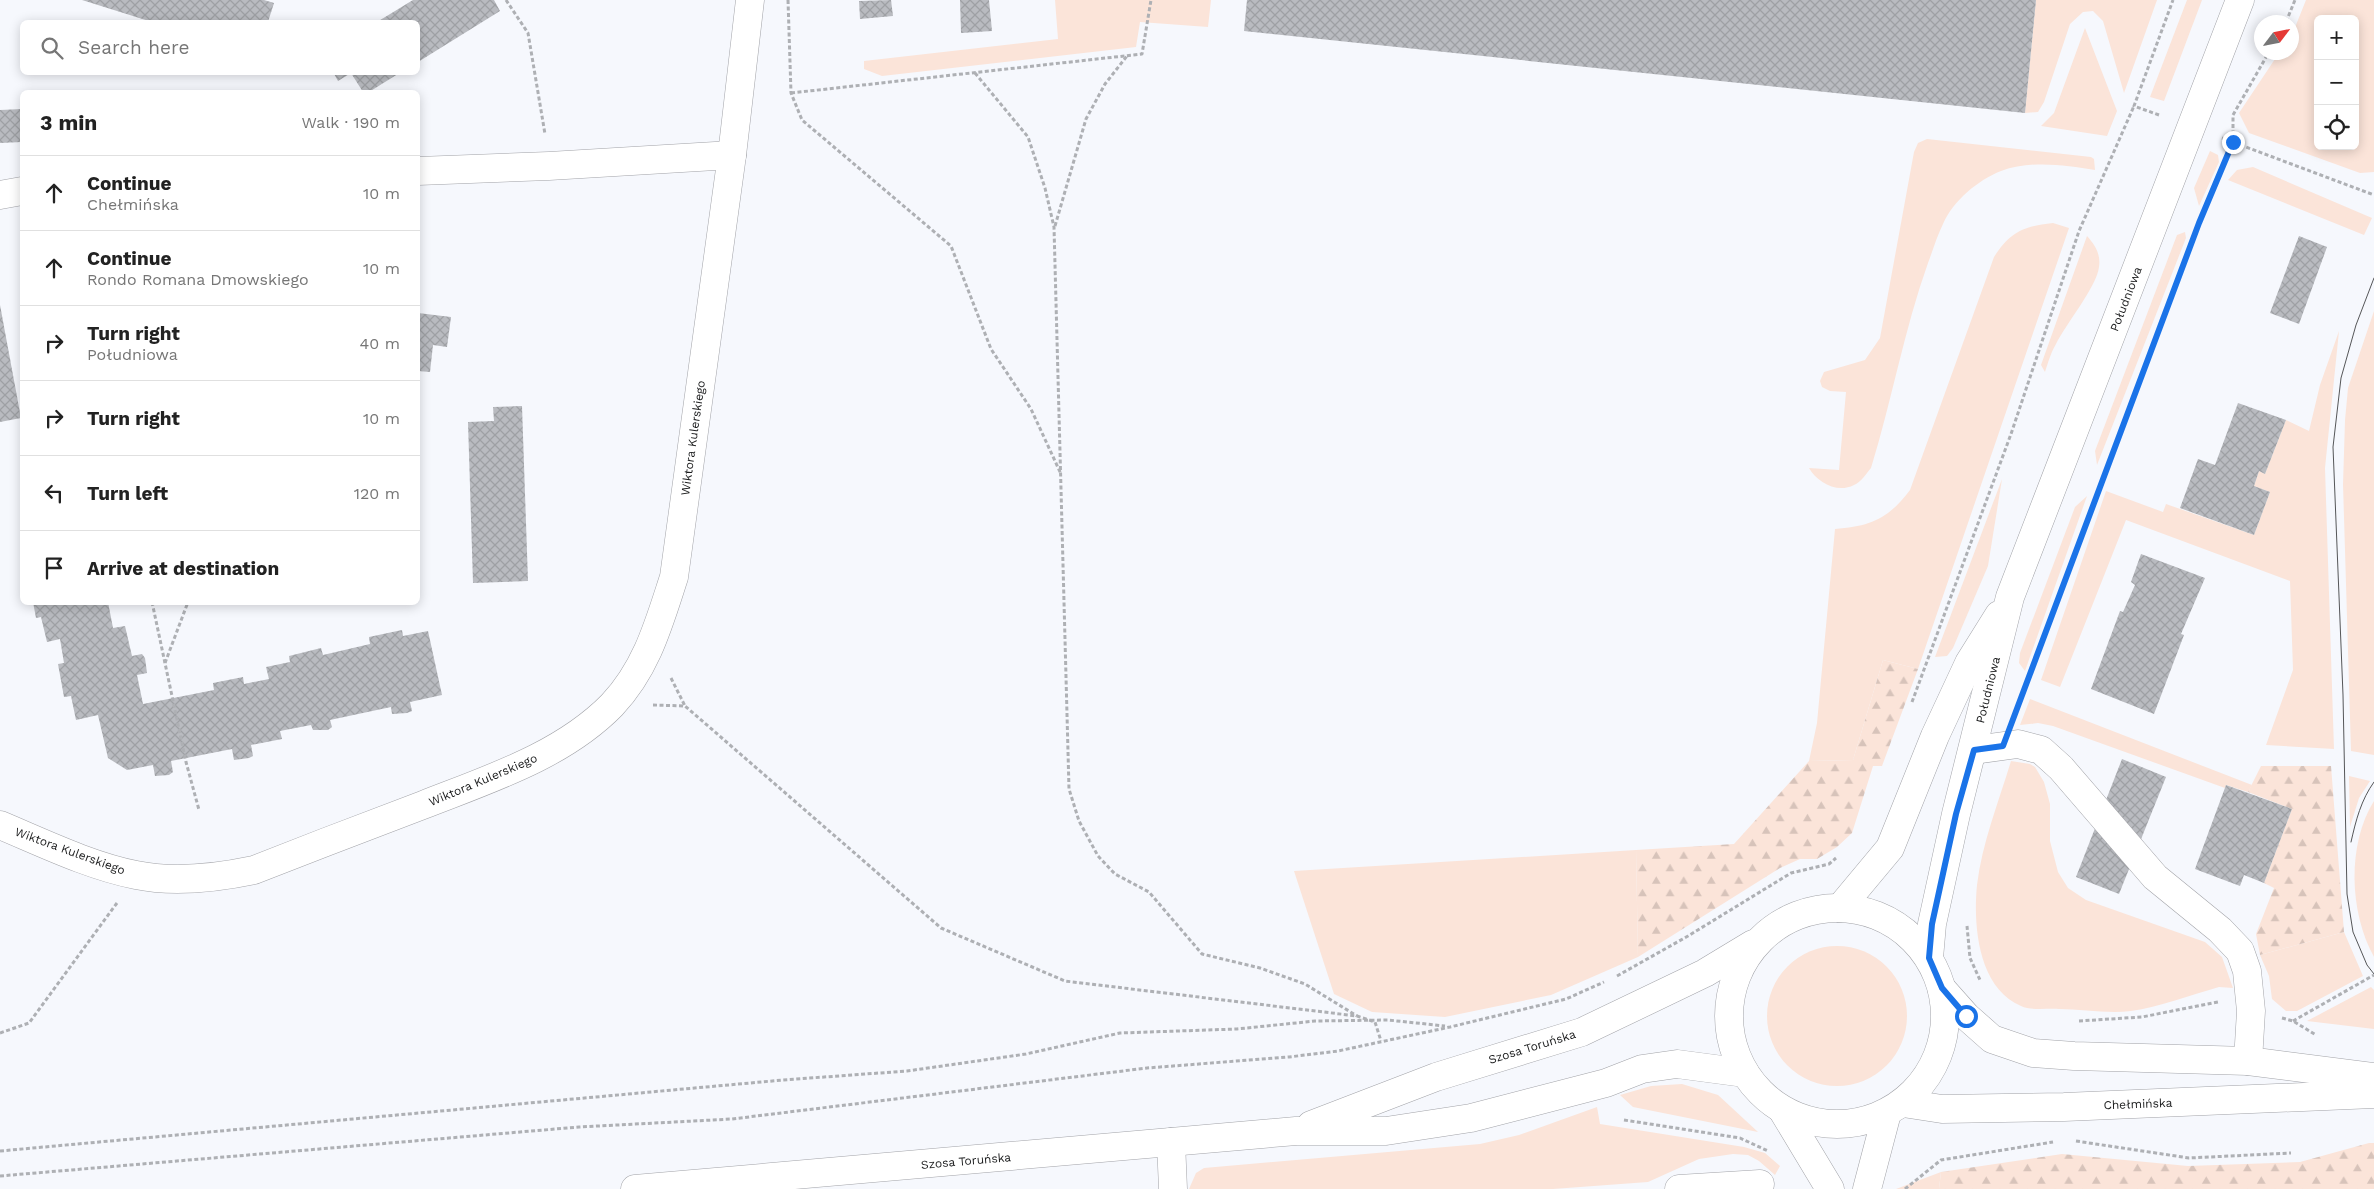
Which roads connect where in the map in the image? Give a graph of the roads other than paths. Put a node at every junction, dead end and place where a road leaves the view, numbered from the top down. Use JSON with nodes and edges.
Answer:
{"nodes":[{"id":1,"x":750,"y":0,"type":"edge"},
{"id":2,"x":2240,"y":0,"type":"edge"},
{"id":3,"x":732,"y":155,"type":"junction"},
{"id":4,"x":420,"y":171,"type":"edge"},
{"id":5,"x":20,"y":190,"type":"edge"},
{"id":6,"x":0,"y":195,"type":"edge"},
{"id":7,"x":2010,"y":597,"type":"junction"},
{"id":8,"x":1974,"y":750,"type":"junction"},
{"id":9,"x":0,"y":825,"type":"edge"},
{"id":10,"x":1840,"y":908,"type":"junction"},
{"id":11,"x":1758,"y":941,"type":"junction"},
{"id":12,"x":1929,"y":958,"type":"junction"},
{"id":13,"x":1942,"y":988,"type":"junction"},
{"id":14,"x":2248,"y":1062,"type":"junction"},
{"id":15,"x":1744,"y":1073,"type":"junction"},
{"id":16,"x":2374,"y":1077,"type":"edge"},
{"id":17,"x":2374,"y":1094,"type":"edge"},
{"id":18,"x":1895,"y":1108,"type":"junction"},
{"id":19,"x":1783,"y":1111,"type":"junction"},
{"id":20,"x":1296,"y":1131,"type":"junction"},
{"id":21,"x":1171,"y":1142,"type":"junction"},
{"id":22,"x":1760,"y":1184,"type":"dead end"},
{"id":23,"x":726,"y":1186,"type":"edge"},
{"id":24,"x":635,"y":1189,"type":"edge"},
{"id":25,"x":1173,"y":1189,"type":"edge"},
{"id":26,"x":1679,"y":1189,"type":"edge"},
{"id":27,"x":1830,"y":1189,"type":"edge"},
{"id":28,"x":1867,"y":1189,"type":"edge"}],
"edges":[{"from":1,"to":3,"type":"street","name":"Wiktora Kulerskiego"},
{"from":2,"to":7,"type":"street","name":"Południowa"},
{"from":3,"to":4,"type":"street"},
{"from":3,"to":9,"type":"street","name":"Wiktora Kulerskiego"},
{"from":5,"to":6,"type":"street"},
{"from":7,"to":8,"type":"street","name":"Południowa"},
{"from":7,"to":10,"type":"street","name":"Południowa"},
{"from":8,"to":12,"type":"street","name":"Południowa"},
{"from":8,"to":14,"type":"street"},
{"from":10,"to":11,"type":"street"},
{"from":10,"to":12,"type":"street"},
{"from":11,"to":15,"type":"street"},
{"from":11,"to":20,"type":"street","name":"Szosa Toruńska"},
{"from":12,"to":13,"type":"street"},
{"from":13,"to":14,"type":"street"},
{"from":13,"to":18,"type":"street"},
{"from":14,"to":16,"type":"street"},
{"from":15,"to":19,"type":"street"},
{"from":15,"to":20,"type":"street","name":"Szosa Toruńska"},
{"from":17,"to":18,"type":"street","name":"Chełmińska"},
{"from":18,"to":19,"type":"street"},
{"from":18,"to":28,"type":"street"},
{"from":19,"to":27,"type":"street"},
{"from":20,"to":21,"type":"street","name":"Szosa Toruńska"},
{"from":21,"to":23,"type":"street","name":"Szosa Toruńska"},
{"from":21,"to":25,"type":"street"},
{"from":22,"to":26,"type":"street"},
{"from":23,"to":24,"type":"street","name":"Szosa Toruńska"}]}
